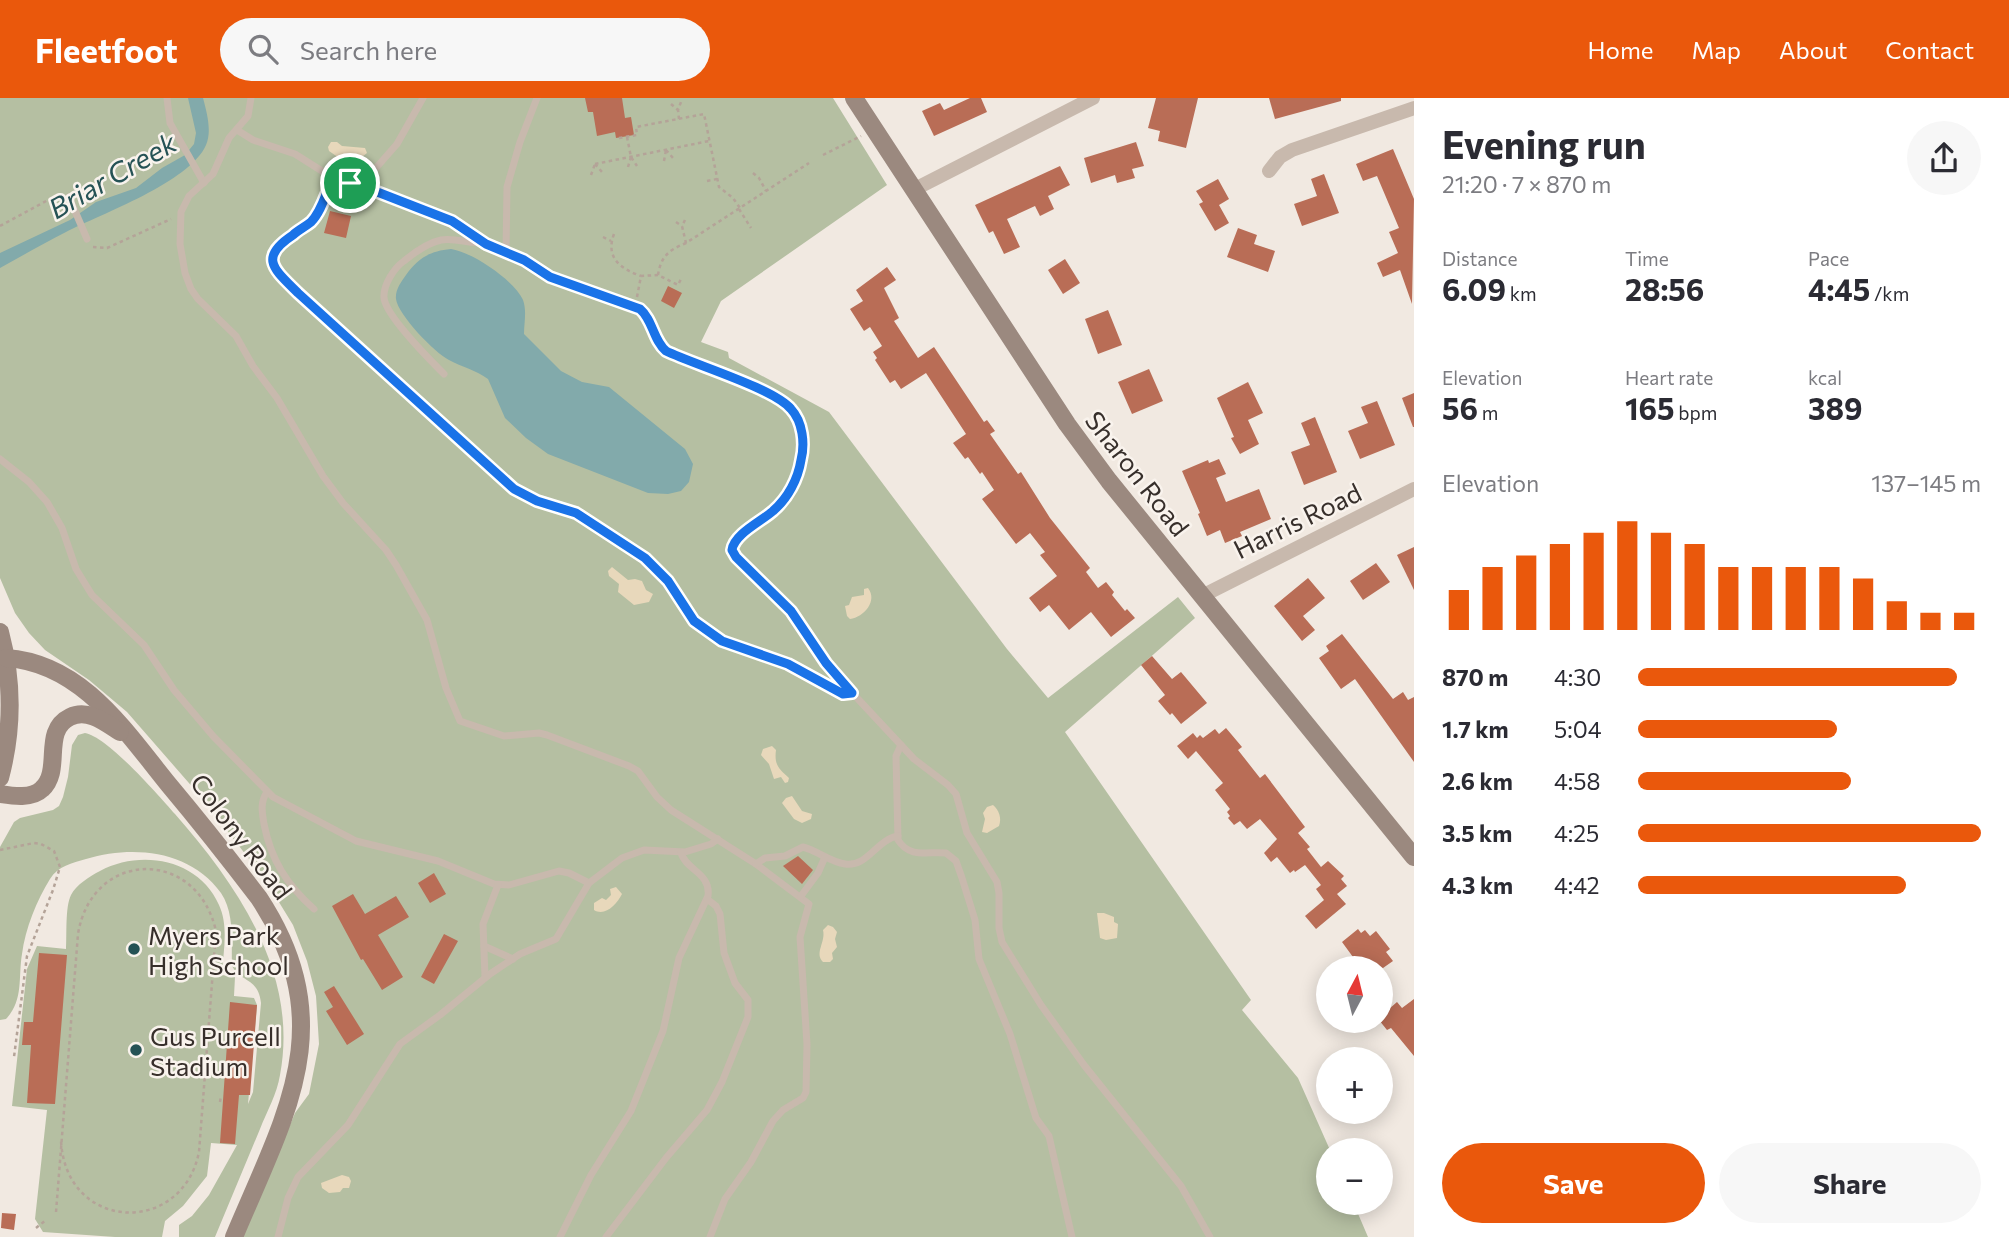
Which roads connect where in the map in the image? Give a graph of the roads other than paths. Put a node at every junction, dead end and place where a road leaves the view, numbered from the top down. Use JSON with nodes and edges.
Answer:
{"nodes":[{"id":1,"x":167,"y":98,"type":"edge"},
{"id":2,"x":251,"y":98,"type":"edge"},
{"id":3,"x":423,"y":98,"type":"edge"},
{"id":4,"x":537,"y":98,"type":"edge"},
{"id":5,"x":854,"y":98,"type":"edge"},
{"id":6,"x":1093,"y":98,"type":"edge"},
{"id":7,"x":1414,"y":108,"type":"edge"},
{"id":8,"x":237,"y":130,"type":"junction"},
{"id":9,"x":1269,"y":171,"type":"dead end"},
{"id":10,"x":333,"y":178,"type":"junction"},
{"id":11,"x":204,"y":183,"type":"junction"},
{"id":12,"x":361,"y":186,"type":"junction"},
{"id":13,"x":913,"y":190,"type":"junction"},
{"id":14,"x":69,"y":197,"type":"road end"},
{"id":15,"x":87,"y":239,"type":"road end"},
{"id":16,"x":484,"y":242,"type":"junction"},
{"id":17,"x":506,"y":252,"type":"junction"},
{"id":18,"x":444,"y":374,"type":"dead end"},
{"id":19,"x":0,"y":459,"type":"edge"},
{"id":20,"x":1414,"y":489,"type":"edge"},
{"id":21,"x":1202,"y":596,"type":"junction"},
{"id":22,"x":0,"y":632,"type":"edge"},
{"id":23,"x":6,"y":658,"type":"junction"},
{"id":24,"x":852,"y":693,"type":"junction"},
{"id":25,"x":901,"y":745,"type":"junction"},
{"id":26,"x":144,"y":753,"type":"junction"},
{"id":27,"x":0,"y":778,"type":"edge"},
{"id":28,"x":267,"y":792,"type":"junction"},
{"id":29,"x":0,"y":794,"type":"edge"},
{"id":30,"x":898,"y":836,"type":"junction"},
{"id":31,"x":718,"y":839,"type":"junction"},
{"id":32,"x":681,"y":853,"type":"junction"},
{"id":33,"x":825,"y":857,"type":"junction"},
{"id":34,"x":1414,"y":857,"type":"edge"},
{"id":35,"x":756,"y":864,"type":"junction"},
{"id":36,"x":589,"y":883,"type":"junction"},
{"id":37,"x":498,"y":885,"type":"junction"},
{"id":38,"x":801,"y":896,"type":"junction"},
{"id":39,"x":707,"y":899,"type":"junction"},
{"id":40,"x":314,"y":909,"type":"dead end"},
{"id":41,"x":484,"y":946,"type":"junction"},
{"id":42,"x":513,"y":959,"type":"junction"},
{"id":43,"x":485,"y":977,"type":"junction"},
{"id":44,"x":234,"y":1237,"type":"edge"},
{"id":45,"x":278,"y":1237,"type":"edge"},
{"id":46,"x":560,"y":1237,"type":"edge"},
{"id":47,"x":606,"y":1237,"type":"edge"},
{"id":48,"x":710,"y":1237,"type":"edge"},
{"id":49,"x":1072,"y":1237,"type":"edge"},
{"id":50,"x":1210,"y":1237,"type":"edge"}],
"edges":[{"from":1,"to":11,"type":"lane"},
{"from":2,"to":8,"type":"lane"},
{"from":3,"to":12,"type":"lane"},
{"from":4,"to":17,"type":"lane"},
{"from":5,"to":13,"type":"street","name":"Sharon Road"},
{"from":6,"to":13,"type":"street"},
{"from":7,"to":9,"type":"street"},
{"from":8,"to":10,"type":"lane"},
{"from":8,"to":11,"type":"lane"},
{"from":10,"to":12,"type":"lane"},
{"from":10,"to":24,"type":"lane"},
{"from":11,"to":31,"type":"lane"},
{"from":12,"to":16,"type":"lane"},
{"from":13,"to":21,"type":"street","name":"Sharon Road"},
{"from":14,"to":15,"type":"lane"},
{"from":16,"to":17,"type":"lane"},
{"from":16,"to":18,"type":"lane"},
{"from":17,"to":24,"type":"lane"},
{"from":19,"to":28,"type":"lane"},
{"from":20,"to":21,"type":"street","name":"Harris Road"},
{"from":21,"to":34,"type":"street","name":"Sharon Road"},
{"from":22,"to":23,"type":"street"},
{"from":23,"to":26,"type":"street","name":"Colony Road"},
{"from":23,"to":27,"type":"street"},
{"from":24,"to":25,"type":"lane"},
{"from":25,"to":30,"type":"lane"},
{"from":25,"to":50,"type":"lane"},
{"from":26,"to":29,"type":"street","name":"Colony Road"},
{"from":26,"to":44,"type":"street","name":"Colony Road"},
{"from":28,"to":37,"type":"lane"},
{"from":28,"to":40,"type":"lane"},
{"from":30,"to":33,"type":"lane"},
{"from":30,"to":49,"type":"lane"},
{"from":31,"to":32,"type":"lane"},
{"from":31,"to":35,"type":"lane"},
{"from":32,"to":36,"type":"lane"},
{"from":32,"to":39,"type":"lane"},
{"from":33,"to":35,"type":"lane"},
{"from":33,"to":38,"type":"lane"},
{"from":35,"to":38,"type":"lane"},
{"from":36,"to":37,"type":"lane"},
{"from":36,"to":42,"type":"lane"},
{"from":37,"to":41,"type":"lane"},
{"from":38,"to":48,"type":"lane"},
{"from":39,"to":46,"type":"lane"},
{"from":39,"to":47,"type":"lane"},
{"from":41,"to":42,"type":"lane"},
{"from":41,"to":43,"type":"lane"},
{"from":42,"to":43,"type":"lane"},
{"from":43,"to":45,"type":"lane"}]}
